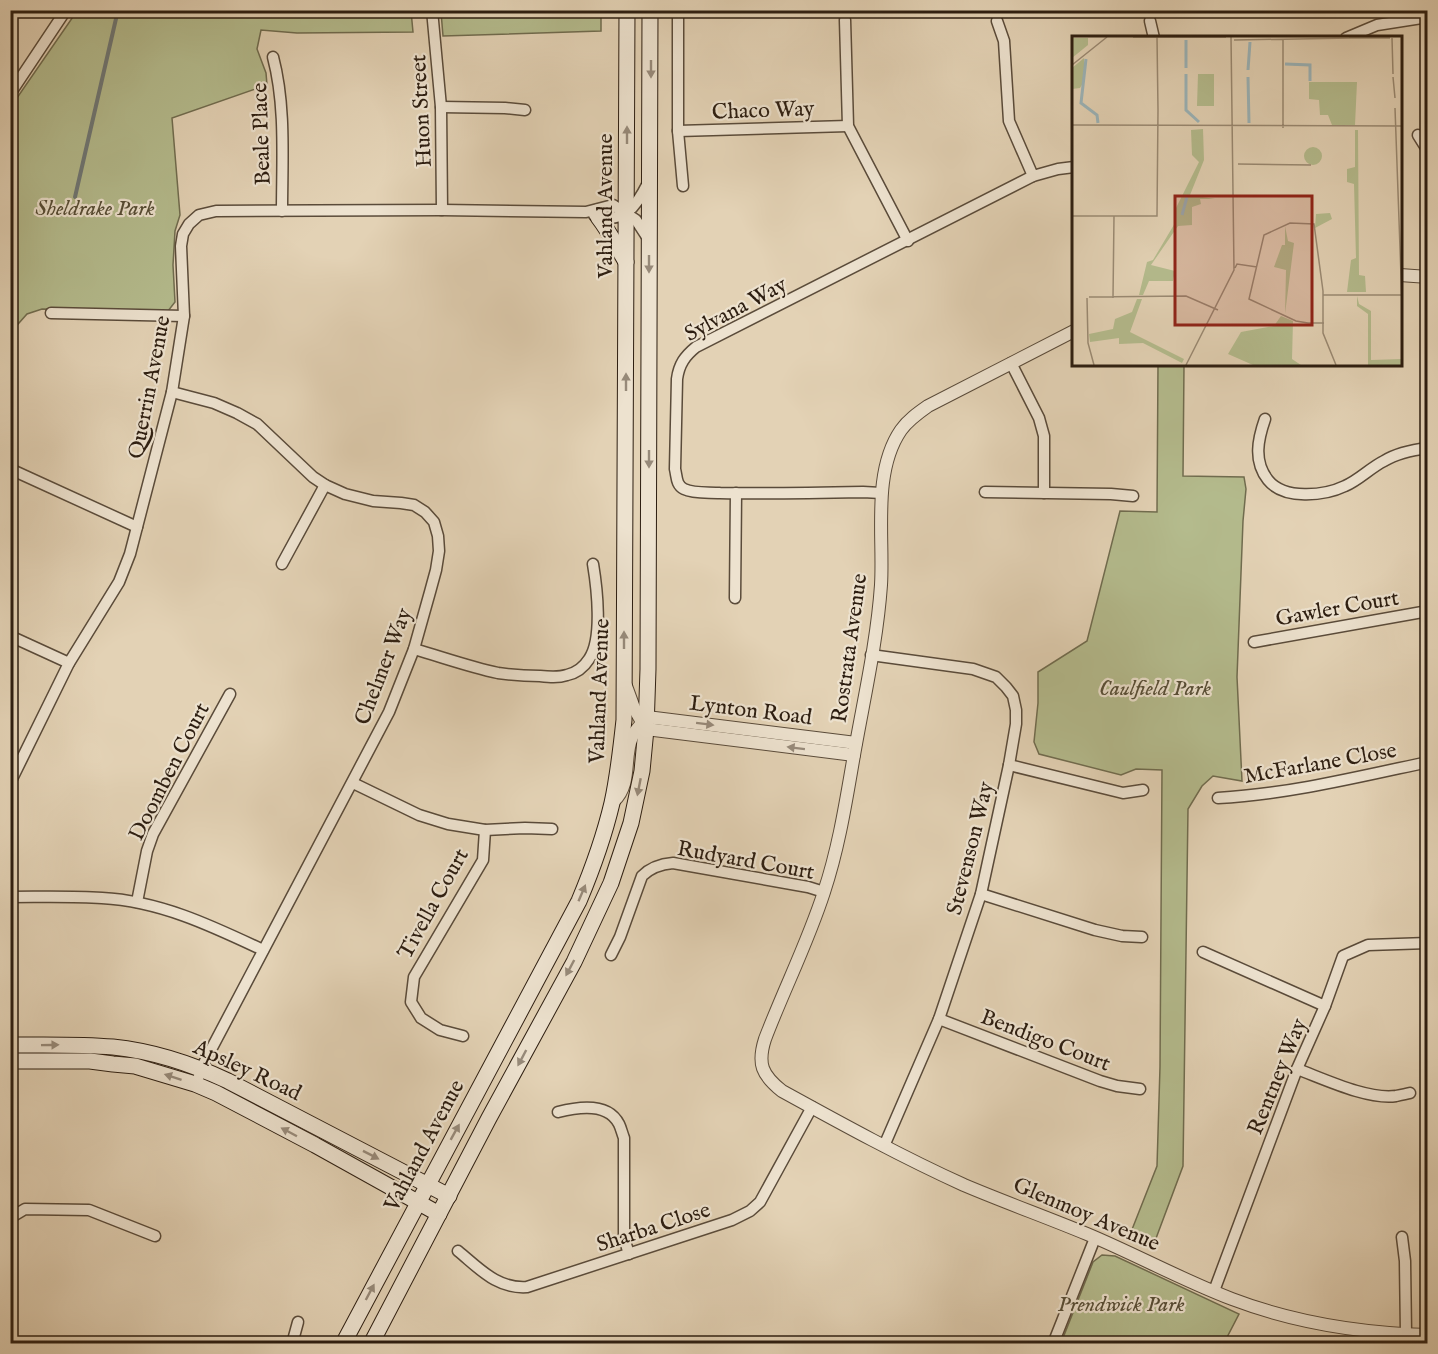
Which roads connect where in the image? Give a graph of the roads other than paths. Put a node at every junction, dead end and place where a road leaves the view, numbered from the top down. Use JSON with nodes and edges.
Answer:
{"nodes":[{"id":1,"x":66,"y":10,"type":"edge"},
{"id":2,"x":432,"y":10,"type":"edge"},
{"id":3,"x":627,"y":10,"type":"edge"},
{"id":4,"x":650,"y":10,"type":"edge"},
{"id":5,"x":678,"y":10,"type":"edge"},
{"id":6,"x":1428,"y":17,"type":"edge"},
{"id":7,"x":845,"y":20,"type":"dead end"},
{"id":8,"x":997,"y":21,"type":"dead end"},
{"id":9,"x":1150,"y":21,"type":"dead end"},
{"id":10,"x":1154,"y":36,"type":"edge"},
{"id":11,"x":1351,"y":36,"type":"edge"},
{"id":12,"x":273,"y":57,"type":"dead end"},
{"id":13,"x":10,"y":94,"type":"edge"},
{"id":14,"x":441,"y":107,"type":"junction"},
{"id":15,"x":525,"y":110,"type":"dead end"},
{"id":16,"x":848,"y":126,"type":"junction"},
{"id":17,"x":678,"y":131,"type":"junction"},
{"id":18,"x":1418,"y":135,"type":"dead end"},
{"id":19,"x":1428,"y":151,"type":"edge"},
{"id":20,"x":1072,"y":167,"type":"edge"},
{"id":21,"x":1033,"y":177,"type":"junction"},
{"id":22,"x":649,"y":182,"type":"junction"},
{"id":23,"x":683,"y":186,"type":"dead end"},
{"id":24,"x":442,"y":210,"type":"junction"},
{"id":25,"x":282,"y":211,"type":"junction"},
{"id":26,"x":627,"y":213,"type":"junction"},
{"id":27,"x":592,"y":215,"type":"junction"},
{"id":28,"x":649,"y":241,"type":"junction"},
{"id":29,"x":908,"y":241,"type":"junction"},
{"id":30,"x":626,"y":262,"type":"junction"},
{"id":31,"x":1402,"y":275,"type":"edge"},
{"id":32,"x":1428,"y":277,"type":"edge"},
{"id":33,"x":51,"y":312,"type":"dead end"},
{"id":34,"x":184,"y":316,"type":"junction"},
{"id":35,"x":1072,"y":332,"type":"edge"},
{"id":36,"x":1011,"y":363,"type":"junction"},
{"id":37,"x":172,"y":392,"type":"junction"},
{"id":38,"x":1265,"y":418,"type":"dead end"},
{"id":39,"x":1428,"y":448,"type":"edge"},
{"id":40,"x":10,"y":469,"type":"edge"},
{"id":41,"x":325,"y":485,"type":"junction"},
{"id":42,"x":985,"y":492,"type":"dead end"},
{"id":43,"x":736,"y":493,"type":"junction"},
{"id":44,"x":881,"y":493,"type":"junction"},
{"id":45,"x":1044,"y":493,"type":"junction"},
{"id":46,"x":1133,"y":495,"type":"dead end"},
{"id":47,"x":137,"y":527,"type":"junction"},
{"id":48,"x":282,"y":564,"type":"dead end"},
{"id":49,"x":592,"y":564,"type":"dead end"},
{"id":50,"x":735,"y":598,"type":"dead end"},
{"id":51,"x":1428,"y":611,"type":"edge"},
{"id":52,"x":10,"y":636,"type":"edge"},
{"id":53,"x":1254,"y":642,"type":"dead end"},
{"id":54,"x":414,"y":649,"type":"junction"},
{"id":55,"x":872,"y":655,"type":"junction"},
{"id":56,"x":69,"y":663,"type":"junction"},
{"id":57,"x":624,"y":680,"type":"junction"},
{"id":58,"x":230,"y":693,"type":"dead end"},
{"id":59,"x":645,"y":723,"type":"junction"},
{"id":60,"x":855,"y":749,"type":"junction"},
{"id":61,"x":1428,"y":762,"type":"edge"},
{"id":62,"x":1010,"y":765,"type":"junction"},
{"id":63,"x":11,"y":782,"type":"edge"},
{"id":64,"x":352,"y":783,"type":"junction"},
{"id":65,"x":1143,"y":790,"type":"dead end"},
{"id":66,"x":1218,"y":798,"type":"dead end"},
{"id":67,"x":611,"y":804,"type":"junction"},
{"id":68,"x":552,"y":829,"type":"dead end"},
{"id":69,"x":485,"y":830,"type":"junction"},
{"id":70,"x":824,"y":892,"type":"junction"},
{"id":71,"x":981,"y":894,"type":"junction"},
{"id":72,"x":10,"y":897,"type":"edge"},
{"id":73,"x":136,"y":902,"type":"junction"},
{"id":74,"x":1142,"y":937,"type":"dead end"},
{"id":75,"x":1428,"y":944,"type":"edge"},
{"id":76,"x":263,"y":950,"type":"junction"},
{"id":77,"x":1203,"y":952,"type":"dead end"},
{"id":78,"x":610,"y":955,"type":"dead end"},
{"id":79,"x":1325,"y":1006,"type":"junction"},
{"id":80,"x":939,"y":1019,"type":"junction"},
{"id":81,"x":463,"y":1036,"type":"dead end"},
{"id":82,"x":10,"y":1045,"type":"edge"},
{"id":83,"x":761,"y":1060,"type":"joint"},
{"id":84,"x":10,"y":1061,"type":"edge"},
{"id":85,"x":1297,"y":1069,"type":"junction"},
{"id":86,"x":198,"y":1077,"type":"junction"},
{"id":87,"x":1140,"y":1089,"type":"dead end"},
{"id":88,"x":1410,"y":1093,"type":"dead end"},
{"id":89,"x":812,"y":1107,"type":"junction"},
{"id":90,"x":558,"y":1112,"type":"dead end"},
{"id":91,"x":884,"y":1146,"type":"junction"},
{"id":92,"x":428,"y":1184,"type":"junction"},
{"id":93,"x":449,"y":1196,"type":"junction"},
{"id":94,"x":417,"y":1202,"type":"junction"},
{"id":95,"x":439,"y":1214,"type":"junction"},
{"id":96,"x":10,"y":1218,"type":"edge"},
{"id":97,"x":155,"y":1236,"type":"dead end"},
{"id":98,"x":1402,"y":1237,"type":"dead end"},
{"id":99,"x":1095,"y":1238,"type":"junction"},
{"id":100,"x":458,"y":1251,"type":"dead end"},
{"id":101,"x":629,"y":1254,"type":"junction"},
{"id":102,"x":1214,"y":1291,"type":"junction"},
{"id":103,"x":298,"y":1322,"type":"dead end"},
{"id":104,"x":1406,"y":1334,"type":"junction"},
{"id":105,"x":1428,"y":1335,"type":"edge"},
{"id":106,"x":292,"y":1344,"type":"edge"},
{"id":107,"x":343,"y":1344,"type":"edge"},
{"id":108,"x":371,"y":1344,"type":"edge"},
{"id":109,"x":1053,"y":1344,"type":"edge"}],
"edges":[{"from":1,"to":13,"type":"street"},
{"from":2,"to":14,"type":"street","name":"Huon Street"},
{"from":26,"to":3,"type":"main road","name":"Vahland Avenue","one_way":true},
{"from":4,"to":22,"type":"main road","name":"Vahland Avenue","one_way":true},
{"from":5,"to":17,"type":"street"},
{"from":6,"to":11,"type":"street"},
{"from":7,"to":16,"type":"street"},
{"from":8,"to":21,"type":"street"},
{"from":9,"to":10,"type":"street"},
{"from":12,"to":25,"type":"street","name":"Beale Place"},
{"from":14,"to":15,"type":"street"},
{"from":14,"to":24,"type":"street","name":"Huon Street"},
{"from":16,"to":17,"type":"street","name":"Chaco Way"},
{"from":16,"to":29,"type":"street"},
{"from":17,"to":23,"type":"street"},
{"from":18,"to":19,"type":"street"},
{"from":20,"to":21,"type":"street","name":"Sylvana Way"},
{"from":21,"to":29,"type":"street","name":"Sylvana Way"},
{"from":22,"to":26,"type":"street"},
{"from":22,"to":28,"type":"main road","name":"Vahland Avenue"},
{"from":24,"to":25,"type":"street","name":"Querrin Avenue"},
{"from":24,"to":27,"type":"street","name":"Querrin Avenue"},
{"from":25,"to":34,"type":"street","name":"Querrin Avenue"},
{"from":26,"to":27,"type":"street","name":"Querrin Avenue"},
{"from":26,"to":28,"type":"street"},
{"from":26,"to":30,"type":"main road","name":"Vahland Avenue"},
{"from":27,"to":30,"type":"main road"},
{"from":28,"to":59,"type":"main road","name":"Vahland Avenue","one_way":true},
{"from":29,"to":43,"type":"street","name":"Sylvana Way"},
{"from":57,"to":30,"type":"main road","name":"Vahland Avenue","one_way":true},
{"from":31,"to":32,"type":"street"},
{"from":33,"to":34,"type":"street"},
{"from":34,"to":37,"type":"street","name":"Querrin Avenue"},
{"from":35,"to":36,"type":"street","name":"Rostrata Avenue"},
{"from":36,"to":44,"type":"street","name":"Rostrata Avenue"},
{"from":36,"to":45,"type":"street"},
{"from":37,"to":41,"type":"street","name":"Chelmer Way"},
{"from":37,"to":47,"type":"street","name":"Querrin Avenue"},
{"from":38,"to":39,"type":"street"},
{"from":40,"to":47,"type":"street"},
{"from":41,"to":48,"type":"street"},
{"from":41,"to":54,"type":"street","name":"Chelmer Way"},
{"from":42,"to":45,"type":"street"},
{"from":43,"to":44,"type":"street","name":"Sylvana Way"},
{"from":43,"to":50,"type":"street"},
{"from":44,"to":55,"type":"street","name":"Rostrata Avenue"},
{"from":45,"to":46,"type":"street"},
{"from":47,"to":56,"type":"street","name":"Querrin Avenue"},
{"from":49,"to":54,"type":"street"},
{"from":51,"to":53,"type":"street","name":"Gawler Court"},
{"from":52,"to":56,"type":"street"},
{"from":54,"to":64,"type":"street","name":"Chelmer Way"},
{"from":55,"to":60,"type":"street","name":"Rostrata Avenue"},
{"from":55,"to":62,"type":"street","name":"Stevenson Way"},
{"from":56,"to":63,"type":"street","name":"Querrin Avenue"},
{"from":57,"to":59,"type":"street"},
{"from":57,"to":67,"type":"main road","name":"Vahland Avenue"},
{"from":58,"to":73,"type":"street","name":"Doomben Court"},
{"from":59,"to":60,"type":"street","name":"Lynton Road"},
{"from":59,"to":67,"type":"street"},
{"from":59,"to":93,"type":"main road","name":"Vahland Avenue","one_way":true},
{"from":60,"to":70,"type":"street","name":"Rostrata Avenue"},
{"from":61,"to":66,"type":"street","name":"McFarlane Close"},
{"from":62,"to":65,"type":"street"},
{"from":62,"to":71,"type":"street","name":"Stevenson Way"},
{"from":64,"to":69,"type":"street"},
{"from":64,"to":76,"type":"street","name":"Chelmer Way"},
{"from":92,"to":67,"type":"main road","name":"Vahland Avenue","one_way":true},
{"from":68,"to":69,"type":"street"},
{"from":69,"to":81,"type":"street","name":"Tivella Court"},
{"from":70,"to":78,"type":"street","name":"Rudyard Court"},
{"from":70,"to":83,"type":"street","name":"Rostrata Avenue"},
{"from":71,"to":74,"type":"street"},
{"from":71,"to":80,"type":"street","name":"Stevenson Way"},
{"from":72,"to":73,"type":"street"},
{"from":73,"to":76,"type":"street"},
{"from":75,"to":79,"type":"street","name":"Rentney Way"},
{"from":76,"to":86,"type":"street","name":"Chelmer Way"},
{"from":77,"to":79,"type":"street"},
{"from":79,"to":85,"type":"street","name":"Rentney Way"},
{"from":80,"to":87,"type":"street","name":"Bendigo Court"},
{"from":80,"to":91,"type":"street","name":"Stevenson Way"},
{"from":82,"to":86,"type":"main road","name":"Apsley Road","one_way":true},
{"from":83,"to":89,"type":"street","name":"Glenmoy Avenue"},
{"from":86,"to":84,"type":"main road","name":"Apsley Road","one_way":true},
{"from":85,"to":88,"type":"street"},
{"from":85,"to":102,"type":"street","name":"Rentney Way"},
{"from":86,"to":92,"type":"main road","name":"Apsley Road","one_way":true},
{"from":94,"to":86,"type":"main road","name":"Apsley Road","one_way":true},
{"from":89,"to":91,"type":"street","name":"Glenmoy Avenue"},
{"from":89,"to":101,"type":"street","name":"Sharba Close"},
{"from":90,"to":101,"type":"street"},
{"from":91,"to":99,"type":"street","name":"Glenmoy Avenue"},
{"from":92,"to":93,"type":"main road","name":"Apsley Road"},
{"from":92,"to":94,"type":"main road","name":"Vahland Avenue"},
{"from":93,"to":95,"type":"main road","name":"Vahland Avenue"},
{"from":94,"to":95,"type":"main road","name":"Apsley Road"},
{"from":107,"to":94,"type":"main road","name":"Vahland Avenue","one_way":true},
{"from":95,"to":108,"type":"main road","name":"Vahland Avenue"},
{"from":96,"to":97,"type":"street"},
{"from":98,"to":104,"type":"street"},
{"from":99,"to":102,"type":"street","name":"Glenmoy Avenue"},
{"from":99,"to":109,"type":"street"},
{"from":100,"to":101,"type":"street","name":"Sharba Close"},
{"from":102,"to":104,"type":"street","name":"Glenmoy Avenue"},
{"from":103,"to":106,"type":"street"},
{"from":104,"to":105,"type":"street","name":"Glenmoy Avenue"}]}
